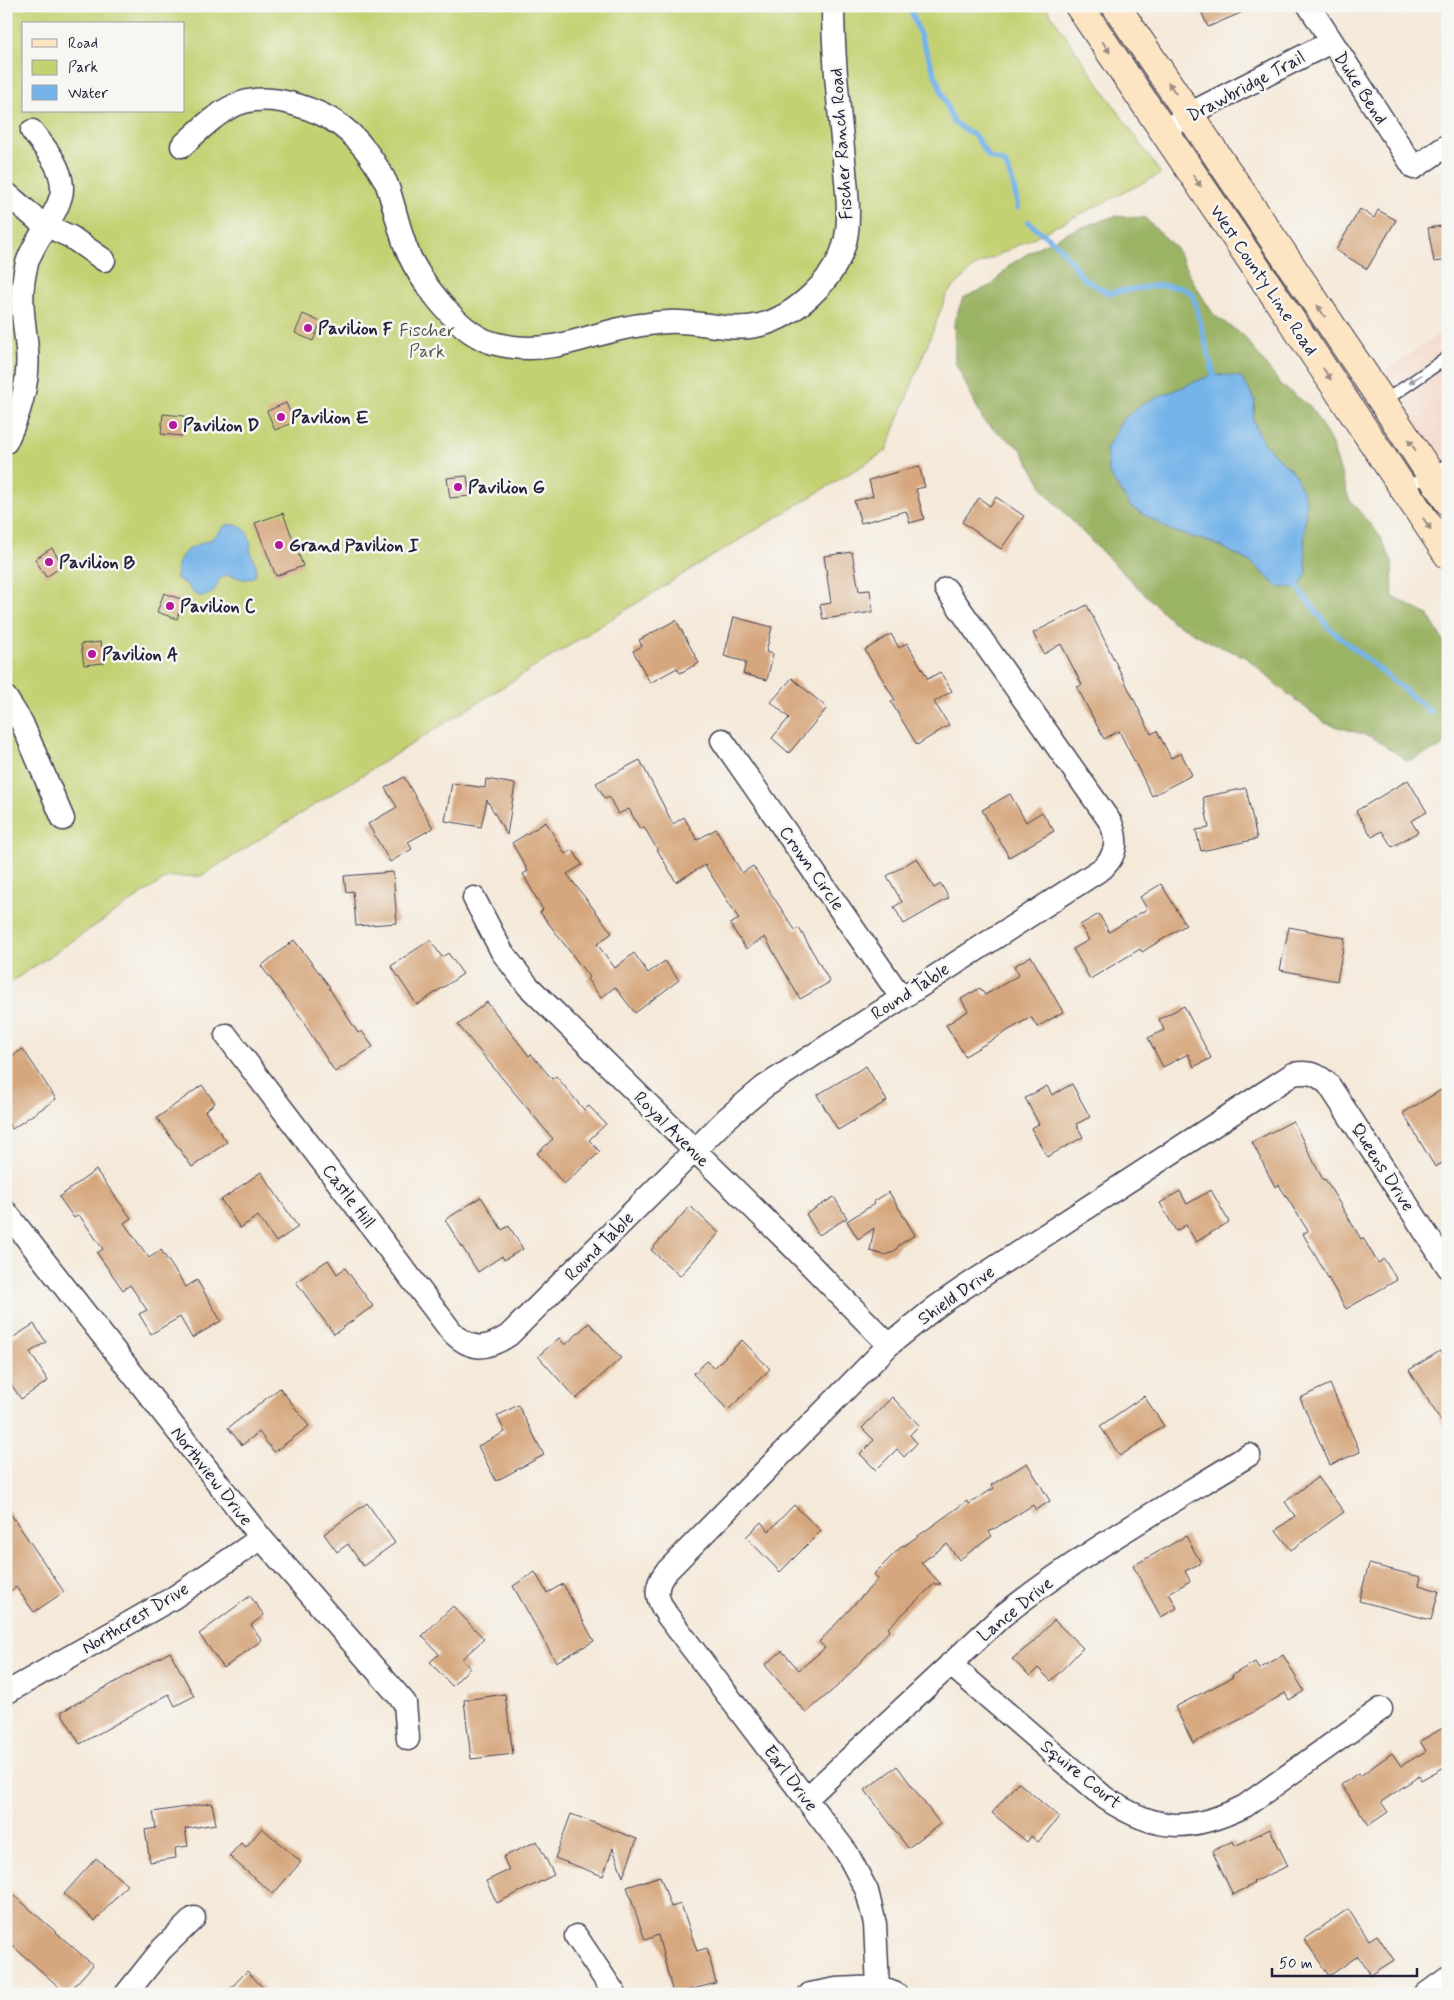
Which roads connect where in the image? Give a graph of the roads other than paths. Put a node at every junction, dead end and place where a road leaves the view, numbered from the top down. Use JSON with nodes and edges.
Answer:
{"nodes":[{"id":1,"x":833,"y":6,"type":"edge"},
{"id":2,"x":1079,"y":6,"type":"edge"},
{"id":3,"x":1116,"y":6,"type":"edge"},
{"id":4,"x":1309,"y":6,"type":"edge"},
{"id":5,"x":1331,"y":42,"type":"junction"},
{"id":6,"x":1189,"y":114,"type":"junction"},
{"id":7,"x":32,"y":131,"type":"dead end"},
{"id":8,"x":1164,"y":132,"type":"junction"},
{"id":9,"x":1448,"y":145,"type":"edge"},
{"id":10,"x":182,"y":146,"type":"dead end"},
{"id":11,"x":6,"y":193,"type":"edge"},
{"id":12,"x":46,"y":226,"type":"junction"},
{"id":13,"x":104,"y":260,"type":"dead end"},
{"id":14,"x":1448,"y":357,"type":"edge"},
{"id":15,"x":1383,"y":402,"type":"junction"},
{"id":16,"x":6,"y":442,"type":"edge"},
{"id":17,"x":1439,"y":469,"type":"edge"},
{"id":18,"x":1404,"y":489,"type":"junction"},
{"id":19,"x":1448,"y":501,"type":"edge"},
{"id":20,"x":1448,"y":555,"type":"edge"},
{"id":21,"x":946,"y":589,"type":"dead end"},
{"id":22,"x":6,"y":698,"type":"edge"},
{"id":23,"x":722,"y":740,"type":"dead end"},
{"id":24,"x":63,"y":819,"type":"dead end"},
{"id":25,"x":474,"y":898,"type":"dead end"},
{"id":26,"x":901,"y":997,"type":"junction"},
{"id":27,"x":226,"y":1035,"type":"dead end"},
{"id":28,"x":1313,"y":1073,"type":"joint"},
{"id":29,"x":694,"y":1151,"type":"junction"},
{"id":30,"x":6,"y":1212,"type":"edge"},
{"id":31,"x":1448,"y":1267,"type":"edge"},
{"id":32,"x":889,"y":1345,"type":"junction"},
{"id":33,"x":479,"y":1347,"type":"joint"},
{"id":34,"x":1249,"y":1455,"type":"dead end"},
{"id":35,"x":261,"y":1538,"type":"junction"},
{"id":36,"x":656,"y":1590,"type":"joint"},
{"id":37,"x":950,"y":1664,"type":"junction"},
{"id":38,"x":10,"y":1684,"type":"edge"},
{"id":39,"x":1381,"y":1709,"type":"dead end"},
{"id":40,"x":408,"y":1739,"type":"dead end"},
{"id":41,"x":807,"y":1798,"type":"junction"},
{"id":42,"x":194,"y":1918,"type":"dead end"},
{"id":43,"x":576,"y":1936,"type":"dead end"},
{"id":44,"x":1448,"y":1978,"type":"edge"},
{"id":45,"x":887,"y":1990,"type":"edge"},
{"id":46,"x":126,"y":1994,"type":"edge"},
{"id":47,"x":615,"y":1994,"type":"edge"},
{"id":48,"x":810,"y":1994,"type":"edge"},
{"id":49,"x":1426,"y":1994,"type":"edge"}],
"edges":[{"from":1,"to":10,"type":"street","name":"Fischer Ranch Road"},
{"from":2,"to":8,"type":"main road","name":"West County Line Road","one_way":true},
{"from":6,"to":3,"type":"main road","name":"West County Line Road","one_way":true},
{"from":4,"to":5,"type":"street","name":"Duke Bend"},
{"from":5,"to":6,"type":"street","name":"Drawbridge Trail"},
{"from":5,"to":9,"type":"street","name":"Duke Bend"},
{"from":6,"to":8,"type":"street","name":"Drawbridge Trail"},
{"from":15,"to":6,"type":"main road","name":"West County Line Road","one_way":true},
{"from":7,"to":12,"type":"street"},
{"from":8,"to":18,"type":"main road","name":"West County Line Road","one_way":true},
{"from":11,"to":12,"type":"street"},
{"from":12,"to":13,"type":"street"},
{"from":12,"to":16,"type":"street"},
{"from":14,"to":15,"type":"lane","one_way":true},
{"from":17,"to":15,"type":"main road","name":"West County Line Road","one_way":true},
{"from":17,"to":18,"type":"lane"},
{"from":17,"to":19,"type":"main road","name":"West County Line Road"},
{"from":18,"to":20,"type":"main road","name":"West County Line Road","one_way":true},
{"from":21,"to":26,"type":"street","name":"Round Table"},
{"from":22,"to":24,"type":"street"},
{"from":23,"to":26,"type":"street","name":"Crown Circle"},
{"from":25,"to":29,"type":"street","name":"Royal Avenue"},
{"from":26,"to":29,"type":"street","name":"Round Table"},
{"from":27,"to":33,"type":"street","name":"Castle Hill"},
{"from":28,"to":31,"type":"street","name":"Queens Drive"},
{"from":28,"to":32,"type":"street","name":"Shield Drive"},
{"from":29,"to":32,"type":"street","name":"Royal Avenue"},
{"from":29,"to":33,"type":"street","name":"Round Table"},
{"from":30,"to":35,"type":"street","name":"Northview Drive"},
{"from":32,"to":36,"type":"street","name":"Shield Drive"},
{"from":34,"to":37,"type":"street","name":"Lance Drive"},
{"from":35,"to":38,"type":"street","name":"Northcrest Drive"},
{"from":35,"to":40,"type":"street","name":"Northview Drive"},
{"from":36,"to":41,"type":"street","name":"Earl Drive"},
{"from":37,"to":39,"type":"street","name":"Squire Court"},
{"from":37,"to":41,"type":"street","name":"Lance Drive"},
{"from":41,"to":45,"type":"street","name":"Earl Drive"},
{"from":42,"to":46,"type":"street"},
{"from":43,"to":47,"type":"street"},
{"from":44,"to":49,"type":"street"},
{"from":45,"to":48,"type":"street"}]}
